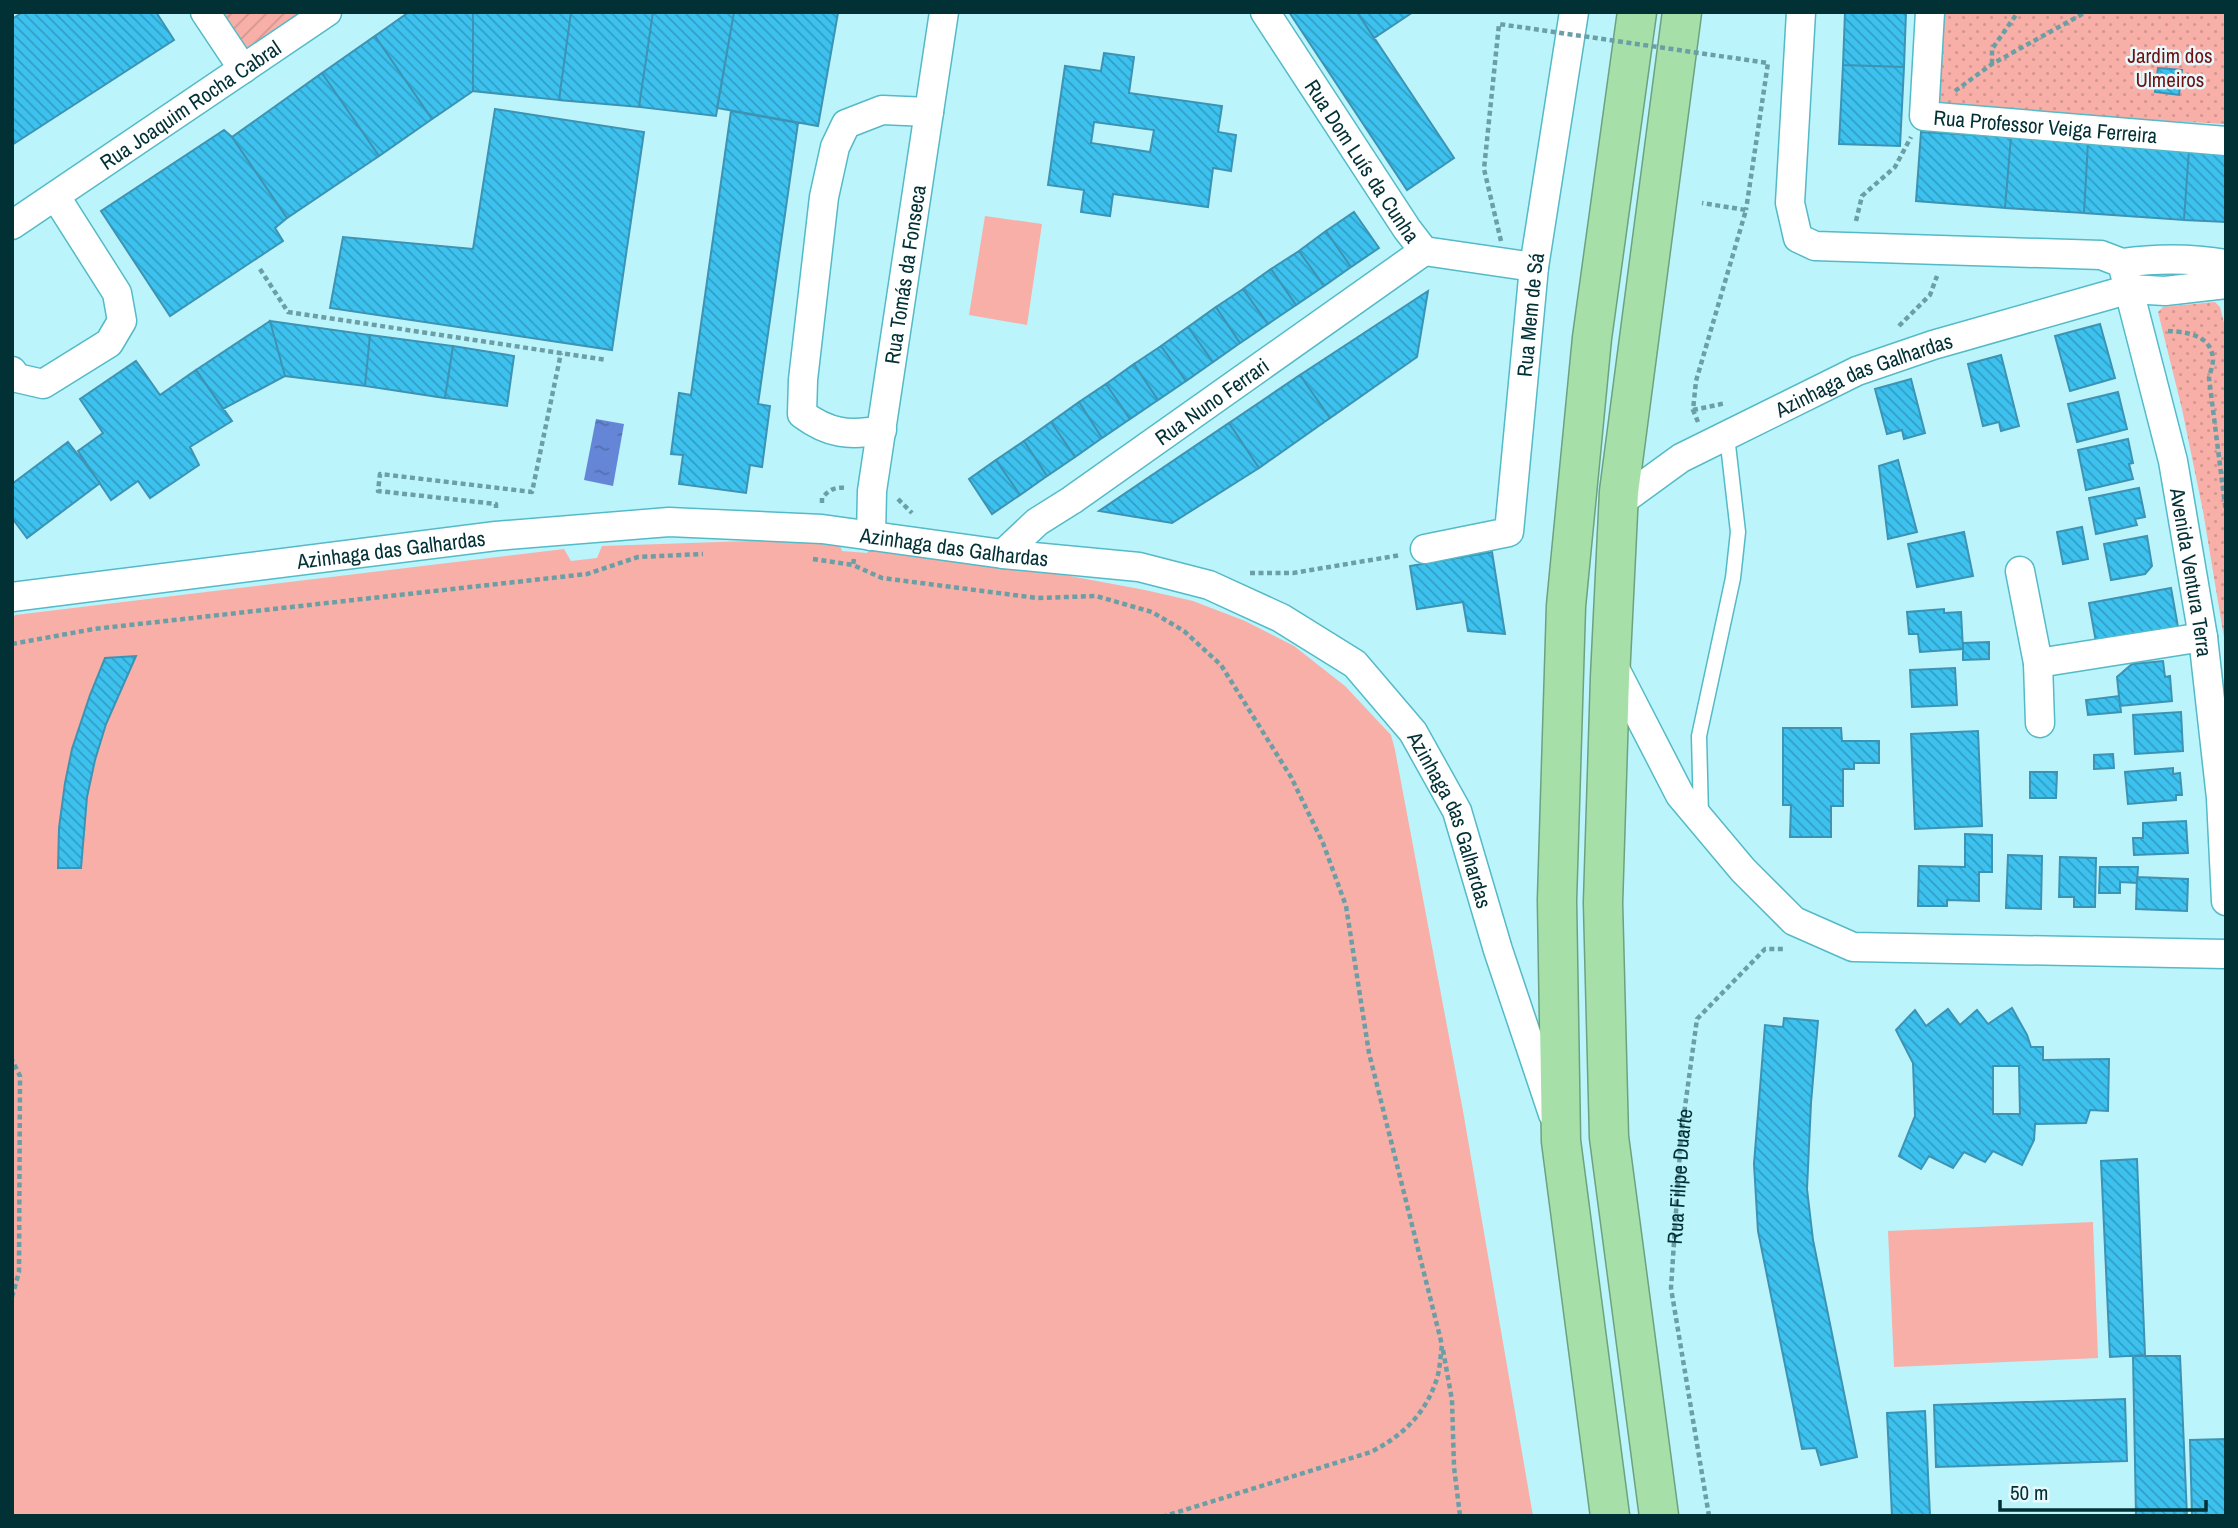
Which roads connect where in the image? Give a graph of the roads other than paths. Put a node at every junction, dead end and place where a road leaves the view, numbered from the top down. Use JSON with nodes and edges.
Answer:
{"nodes":[{"id":1,"x":205,"y":12,"type":"edge"},
{"id":2,"x":327,"y":12,"type":"edge"},
{"id":3,"x":944,"y":12,"type":"edge"},
{"id":4,"x":1265,"y":12,"type":"edge"},
{"id":5,"x":1574,"y":12,"type":"edge"},
{"id":6,"x":1637,"y":12,"type":"edge"},
{"id":7,"x":1682,"y":12,"type":"edge"},
{"id":8,"x":1801,"y":12,"type":"edge"},
{"id":9,"x":1930,"y":12,"type":"edge"},
{"id":10,"x":243,"y":69,"type":"junction"},
{"id":11,"x":929,"y":111,"type":"junction"},
{"id":12,"x":2226,"y":141,"type":"edge"},
{"id":13,"x":56,"y":197,"type":"junction"},
{"id":14,"x":12,"y":225,"type":"edge"},
{"id":15,"x":1424,"y":251,"type":"junction"},
{"id":16,"x":2226,"y":264,"type":"edge"},
{"id":17,"x":1534,"y":267,"type":"junction"},
{"id":18,"x":2126,"y":276,"type":"junction"},
{"id":19,"x":2226,"y":284,"type":"edge"},
{"id":20,"x":12,"y":370,"type":"edge"},
{"id":21,"x":882,"y":430,"type":"junction"},
{"id":22,"x":1727,"y":436,"type":"junction"},
{"id":23,"x":1619,"y":503,"type":"junction"},
{"id":24,"x":863,"y":544,"type":"junction"},
{"id":25,"x":1418,"y":551,"type":"road end"},
{"id":26,"x":1003,"y":554,"type":"junction"},
{"id":27,"x":2020,"y":571,"type":"dead end"},
{"id":28,"x":12,"y":597,"type":"edge"},
{"id":29,"x":2203,"y":637,"type":"junction"},
{"id":30,"x":1611,"y":661,"type":"junction"},
{"id":31,"x":2038,"y":663,"type":"junction"},
{"id":32,"x":2040,"y":723,"type":"dead end"},
{"id":33,"x":1702,"y":821,"type":"junction"},
{"id":34,"x":2226,"y":901,"type":"edge"},
{"id":35,"x":2226,"y":954,"type":"edge"},
{"id":36,"x":1561,"y":1141,"type":"junction"},
{"id":37,"x":1610,"y":1516,"type":"edge"},
{"id":38,"x":1659,"y":1516,"type":"edge"}],
"edges":[{"from":1,"to":10,"type":"street"},
{"from":2,"to":10,"type":"street","name":"Rua Joaquim Rocha Cabral"},
{"from":3,"to":11,"type":"street","name":"Rua Tomás da Fonseca"},
{"from":4,"to":15,"type":"street","name":"Rua Dom Luís da Cunha"},
{"from":5,"to":17,"type":"street","name":"Rua Mem de Sá"},
{"from":6,"to":36,"type":"highway"},
{"from":7,"to":23,"type":"highway"},
{"from":8,"to":18,"type":"street","name":"Azinhaga das Galhardas"},
{"from":9,"to":12,"type":"street","name":"Rua Professor Veiga Ferreira"},
{"from":10,"to":13,"type":"street","name":"Rua Joaquim Rocha Cabral"},
{"from":11,"to":21,"type":"street","name":"Rua Tomás da Fonseca"},
{"from":11,"to":21,"type":"street"},
{"from":13,"to":14,"type":"street","name":"Rua Joaquim Rocha Cabral"},
{"from":13,"to":20,"type":"street"},
{"from":15,"to":17,"type":"street","name":"Rua Dom Luís da Cunha"},
{"from":15,"to":26,"type":"street","name":"Rua Nuno Ferrari"},
{"from":16,"to":18,"type":"street","name":"Azinhaga das Galhardas"},
{"from":17,"to":25,"type":"street","name":"Rua Mem de Sá"},
{"from":18,"to":19,"type":"street","name":"Azinhaga das Galhardas"},
{"from":18,"to":22,"type":"street","name":"Azinhaga das Galhardas"},
{"from":18,"to":29,"type":"street","name":"Avenida Ventura Terra"},
{"from":21,"to":24,"type":"street","name":"Rua Tomás da Fonseca"},
{"from":22,"to":23,"type":"street","name":"Azinhaga das Galhardas"},
{"from":22,"to":33,"type":"lane"},
{"from":23,"to":30,"type":"highway"},
{"from":24,"to":26,"type":"street","name":"Azinhaga das Galhardas"},
{"from":24,"to":28,"type":"street","name":"Azinhaga das Galhardas"},
{"from":26,"to":36,"type":"street","name":"Azinhaga das Galhardas"},
{"from":27,"to":31,"type":"street"},
{"from":29,"to":31,"type":"street"},
{"from":29,"to":34,"type":"street","name":"Avenida Ventura Terra"},
{"from":30,"to":33,"type":"street"},
{"from":30,"to":38,"type":"highway"},
{"from":31,"to":32,"type":"street"},
{"from":33,"to":35,"type":"street"},
{"from":36,"to":37,"type":"highway"}]}
